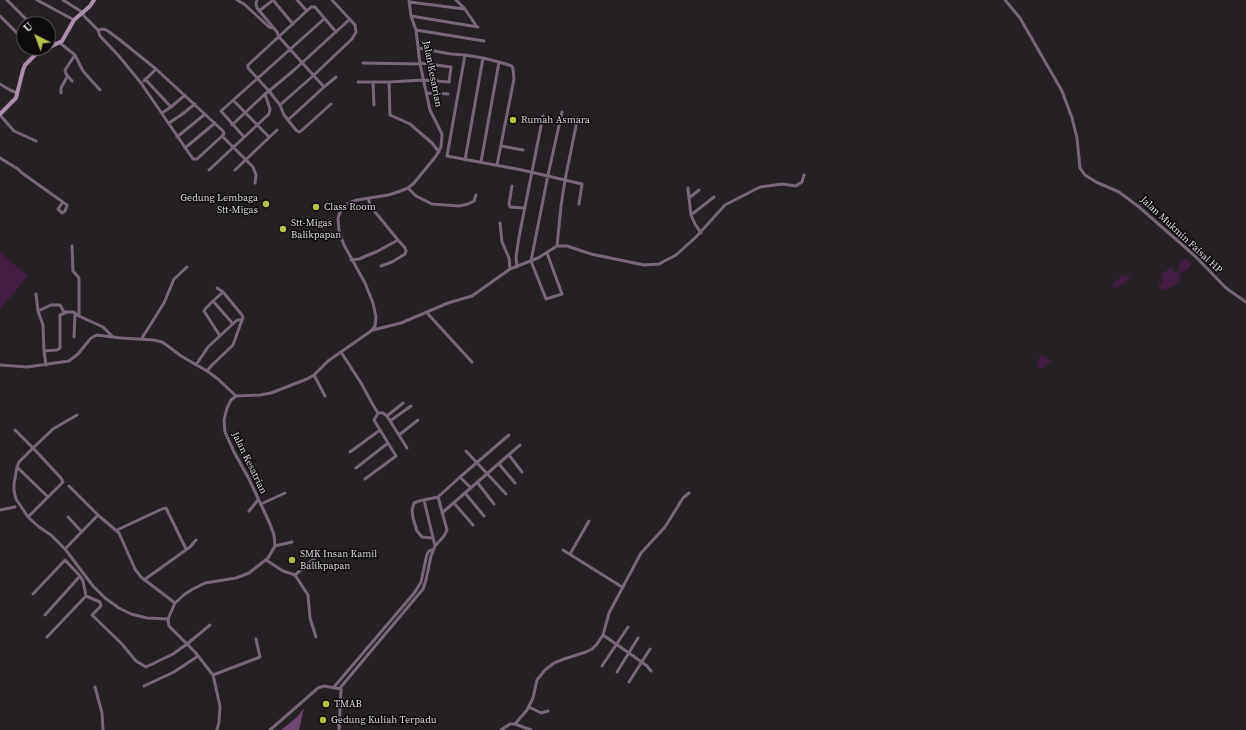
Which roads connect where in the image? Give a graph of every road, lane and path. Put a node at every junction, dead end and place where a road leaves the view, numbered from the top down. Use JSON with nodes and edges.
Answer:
{"nodes":[{"id":1,"x":7,"y":0,"type":"edge"},
{"id":2,"x":37,"y":0,"type":"edge"},
{"id":3,"x":63,"y":0,"type":"edge"},
{"id":4,"x":94,"y":0,"type":"edge"},
{"id":5,"x":237,"y":0,"type":"edge"},
{"id":6,"x":257,"y":0,"type":"edge"},
{"id":7,"x":273,"y":0,"type":"edge"},
{"id":8,"x":297,"y":0,"type":"edge"},
{"id":9,"x":332,"y":0,"type":"edge"},
{"id":10,"x":456,"y":0,"type":"edge"},
{"id":11,"x":1005,"y":0,"type":"edge"},
{"id":12,"x":409,"y":1,"type":"edge"},
{"id":13,"x":466,"y":9,"type":"junction"},
{"id":14,"x":259,"y":11,"type":"junction"},
{"id":15,"x":307,"y":11,"type":"junction"},
{"id":16,"x":82,"y":12,"type":"junction"},
{"id":17,"x":0,"y":16,"type":"edge"},
{"id":18,"x":23,"y":16,"type":"edge"},
{"id":19,"x":411,"y":16,"type":"junction"},
{"id":20,"x":324,"y":19,"type":"junction"},
{"id":21,"x":350,"y":19,"type":"junction"},
{"id":22,"x":74,"y":20,"type":"junction"},
{"id":23,"x":293,"y":24,"type":"junction"},
{"id":24,"x":273,"y":28,"type":"junction"},
{"id":25,"x":98,"y":30,"type":"junction"},
{"id":26,"x":416,"y":30,"type":"junction"},
{"id":27,"x":16,"y":32,"type":"edge"},
{"id":28,"x":336,"y":32,"type":"junction"},
{"id":29,"x":279,"y":37,"type":"junction"},
{"id":30,"x":484,"y":41,"type":"dead end"},
{"id":31,"x":60,"y":42,"type":"junction"},
{"id":32,"x":56,"y":44,"type":"edge"},
{"id":33,"x":418,"y":48,"type":"junction"},
{"id":34,"x":290,"y":49,"type":"junction"},
{"id":35,"x":74,"y":55,"type":"junction"},
{"id":36,"x":465,"y":55,"type":"junction"},
{"id":37,"x":34,"y":56,"type":"edge"},
{"id":38,"x":483,"y":58,"type":"junction"},
{"id":39,"x":302,"y":62,"type":"junction"},
{"id":40,"x":499,"y":62,"type":"junction"},
{"id":41,"x":363,"y":63,"type":"dead end"},
{"id":42,"x":420,"y":64,"type":"junction"},
{"id":43,"x":156,"y":69,"type":"junction"},
{"id":44,"x":314,"y":75,"type":"junction"},
{"id":45,"x":67,"y":77,"type":"junction"},
{"id":46,"x":336,"y":77,"type":"dead end"},
{"id":47,"x":145,"y":79,"type":"junction"},
{"id":48,"x":257,"y":79,"type":"junction"},
{"id":49,"x":424,"y":80,"type":"junction"},
{"id":50,"x":72,"y":81,"type":"dead end"},
{"id":51,"x":358,"y":82,"type":"dead end"},
{"id":52,"x":373,"y":82,"type":"junction"},
{"id":53,"x":389,"y":82,"type":"junction"},
{"id":54,"x":141,"y":83,"type":"junction"},
{"id":55,"x":0,"y":84,"type":"edge"},
{"id":56,"x":324,"y":87,"type":"junction"},
{"id":57,"x":100,"y":90,"type":"dead end"},
{"id":58,"x":269,"y":91,"type":"junction"},
{"id":59,"x":17,"y":93,"type":"junction"},
{"id":60,"x":61,"y":93,"type":"dead end"},
{"id":61,"x":427,"y":93,"type":"junction"},
{"id":62,"x":265,"y":94,"type":"junction"},
{"id":63,"x":448,"y":94,"type":"dead end"},
{"id":64,"x":185,"y":95,"type":"junction"},
{"id":65,"x":233,"y":100,"type":"junction"},
{"id":66,"x":194,"y":104,"type":"junction"},
{"id":67,"x":331,"y":104,"type":"dead end"},
{"id":68,"x":280,"y":105,"type":"junction"},
{"id":69,"x":374,"y":105,"type":"dead end"},
{"id":70,"x":171,"y":106,"type":"junction"},
{"id":71,"x":245,"y":112,"type":"junction"},
{"id":72,"x":562,"y":112,"type":"dead end"},
{"id":73,"x":162,"y":113,"type":"junction"},
{"id":74,"x":0,"y":114,"type":"edge"},
{"id":75,"x":205,"y":114,"type":"junction"},
{"id":76,"x":544,"y":116,"type":"dead end"},
{"id":77,"x":288,"y":120,"type":"junction"},
{"id":78,"x":577,"y":121,"type":"dead end"},
{"id":79,"x":169,"y":123,"type":"junction"},
{"id":80,"x":215,"y":123,"type":"junction"},
{"id":81,"x":232,"y":125,"type":"junction"},
{"id":82,"x":257,"y":125,"type":"junction"},
{"id":83,"x":277,"y":130,"type":"dead end"},
{"id":84,"x":222,"y":136,"type":"junction"},
{"id":85,"x":177,"y":137,"type":"junction"},
{"id":86,"x":244,"y":137,"type":"junction"},
{"id":87,"x":268,"y":137,"type":"junction"},
{"id":88,"x":36,"y":141,"type":"dead end"},
{"id":89,"x":501,"y":146,"type":"junction"},
{"id":90,"x":185,"y":148,"type":"junction"},
{"id":91,"x":233,"y":148,"type":"junction"},
{"id":92,"x":523,"y":150,"type":"dead end"},
{"id":93,"x":439,"y":152,"type":"junction"},
{"id":94,"x":0,"y":158,"type":"edge"},
{"id":95,"x":245,"y":159,"type":"junction"},
{"id":96,"x":465,"y":160,"type":"junction"},
{"id":97,"x":481,"y":162,"type":"junction"},
{"id":98,"x":497,"y":165,"type":"junction"},
{"id":99,"x":209,"y":170,"type":"dead end"},
{"id":100,"x":235,"y":170,"type":"dead end"},
{"id":101,"x":533,"y":172,"type":"junction"},
{"id":102,"x":548,"y":175,"type":"junction"},
{"id":103,"x":804,"y":175,"type":"dead end"},
{"id":104,"x":565,"y":180,"type":"junction"},
{"id":105,"x":255,"y":183,"type":"dead end"},
{"id":106,"x":512,"y":186,"type":"dead end"},
{"id":107,"x":408,"y":188,"type":"junction"},
{"id":108,"x":688,"y":188,"type":"dead end"},
{"id":109,"x":698,"y":190,"type":"dead end"},
{"id":110,"x":476,"y":195,"type":"dead end"},
{"id":111,"x":714,"y":197,"type":"dead end"},
{"id":112,"x":368,"y":198,"type":"junction"},
{"id":113,"x":689,"y":198,"type":"junction"},
{"id":114,"x":63,"y":202,"type":"dead end"},
{"id":115,"x":579,"y":204,"type":"dead end"},
{"id":116,"x":525,"y":208,"type":"junction"},
{"id":117,"x":691,"y":215,"type":"junction"},
{"id":118,"x":500,"y":223,"type":"dead end"},
{"id":119,"x":701,"y":233,"type":"junction"},
{"id":120,"x":398,"y":240,"type":"junction"},
{"id":121,"x":72,"y":246,"type":"dead end"},
{"id":122,"x":557,"y":246,"type":"junction"},
{"id":123,"x":547,"y":253,"type":"junction"},
{"id":124,"x":351,"y":260,"type":"junction"},
{"id":125,"x":531,"y":261,"type":"junction"},
{"id":126,"x":381,"y":266,"type":"dead end"},
{"id":127,"x":187,"y":267,"type":"dead end"},
{"id":128,"x":517,"y":267,"type":"junction"},
{"id":129,"x":510,"y":269,"type":"junction"},
{"id":130,"x":217,"y":288,"type":"dead end"},
{"id":131,"x":223,"y":292,"type":"junction"},
{"id":132,"x":36,"y":294,"type":"dead end"},
{"id":133,"x":213,"y":301,"type":"junction"},
{"id":134,"x":1246,"y":302,"type":"edge"},
{"id":135,"x":38,"y":311,"type":"junction"},
{"id":136,"x":67,"y":312,"type":"junction"},
{"id":137,"x":427,"y":312,"type":"junction"},
{"id":138,"x":75,"y":313,"type":"junction"},
{"id":139,"x":79,"y":316,"type":"junction"},
{"id":140,"x":242,"y":320,"type":"junction"},
{"id":141,"x":233,"y":324,"type":"junction"},
{"id":142,"x":373,"y":330,"type":"junction"},
{"id":143,"x":220,"y":336,"type":"junction"},
{"id":144,"x":74,"y":337,"type":"dead end"},
{"id":145,"x":113,"y":337,"type":"junction"},
{"id":146,"x":142,"y":338,"type":"junction"},
{"id":147,"x":44,"y":351,"type":"junction"},
{"id":148,"x":341,"y":352,"type":"junction"},
{"id":149,"x":472,"y":362,"type":"dead end"},
{"id":150,"x":196,"y":364,"type":"junction"},
{"id":151,"x":0,"y":365,"type":"edge"},
{"id":152,"x":46,"y":365,"type":"junction"},
{"id":153,"x":207,"y":371,"type":"junction"},
{"id":154,"x":314,"y":375,"type":"junction"},
{"id":155,"x":236,"y":396,"type":"junction"},
{"id":156,"x":325,"y":396,"type":"dead end"},
{"id":157,"x":403,"y":403,"type":"dead end"},
{"id":158,"x":411,"y":406,"type":"dead end"},
{"id":159,"x":378,"y":413,"type":"junction"},
{"id":160,"x":78,"y":415,"type":"dead end"},
{"id":161,"x":387,"y":416,"type":"junction"},
{"id":162,"x":418,"y":420,"type":"dead end"},
{"id":163,"x":390,"y":421,"type":"junction"},
{"id":164,"x":15,"y":430,"type":"dead end"},
{"id":165,"x":380,"y":430,"type":"junction"},
{"id":166,"x":399,"y":435,"type":"junction"},
{"id":167,"x":509,"y":435,"type":"dead end"},
{"id":168,"x":388,"y":443,"type":"junction"},
{"id":169,"x":520,"y":445,"type":"dead end"},
{"id":170,"x":33,"y":448,"type":"junction"},
{"id":171,"x":407,"y":448,"type":"dead end"},
{"id":172,"x":466,"y":450,"type":"dead end"},
{"id":173,"x":350,"y":452,"type":"dead end"},
{"id":174,"x":509,"y":455,"type":"junction"},
{"id":175,"x":477,"y":463,"type":"junction"},
{"id":176,"x":499,"y":464,"type":"junction"},
{"id":177,"x":17,"y":467,"type":"junction"},
{"id":178,"x":356,"y":468,"type":"dead end"},
{"id":179,"x":522,"y":472,"type":"dead end"},
{"id":180,"x":487,"y":474,"type":"junction"},
{"id":181,"x":460,"y":477,"type":"junction"},
{"id":182,"x":365,"y":479,"type":"dead end"},
{"id":183,"x":477,"y":482,"type":"junction"},
{"id":184,"x":515,"y":483,"type":"dead end"},
{"id":185,"x":69,"y":486,"type":"dead end"},
{"id":186,"x":471,"y":488,"type":"junction"},
{"id":187,"x":689,"y":492,"type":"dead end"},
{"id":188,"x":285,"y":493,"type":"dead end"},
{"id":189,"x":465,"y":493,"type":"junction"},
{"id":190,"x":506,"y":494,"type":"dead end"},
{"id":191,"x":48,"y":497,"type":"junction"},
{"id":192,"x":438,"y":497,"type":"junction"},
{"id":193,"x":258,"y":500,"type":"junction"},
{"id":194,"x":424,"y":500,"type":"junction"},
{"id":195,"x":454,"y":503,"type":"junction"},
{"id":196,"x":261,"y":504,"type":"junction"},
{"id":197,"x":494,"y":504,"type":"dead end"},
{"id":198,"x":15,"y":507,"type":"dead end"},
{"id":199,"x":0,"y":510,"type":"edge"},
{"id":200,"x":248,"y":511,"type":"dead end"},
{"id":201,"x":442,"y":513,"type":"junction"},
{"id":202,"x":98,"y":515,"type":"junction"},
{"id":203,"x":484,"y":516,"type":"dead end"},
{"id":204,"x":28,"y":517,"type":"junction"},
{"id":205,"x":68,"y":517,"type":"dead end"},
{"id":206,"x":589,"y":521,"type":"dead end"},
{"id":207,"x":473,"y":525,"type":"dead end"},
{"id":208,"x":117,"y":530,"type":"junction"},
{"id":209,"x":82,"y":532,"type":"junction"},
{"id":210,"x":432,"y":538,"type":"junction"},
{"id":211,"x":196,"y":540,"type":"dead end"},
{"id":212,"x":292,"y":542,"type":"dead end"},
{"id":213,"x":275,"y":546,"type":"junction"},
{"id":214,"x":434,"y":548,"type":"junction"},
{"id":215,"x":65,"y":549,"type":"junction"},
{"id":216,"x":186,"y":549,"type":"junction"},
{"id":217,"x":563,"y":550,"type":"dead end"},
{"id":218,"x":570,"y":554,"type":"junction"},
{"id":219,"x":315,"y":558,"type":"dead end"},
{"id":220,"x":266,"y":560,"type":"junction"},
{"id":221,"x":295,"y":575,"type":"junction"},
{"id":222,"x":80,"y":576,"type":"junction"},
{"id":223,"x":144,"y":580,"type":"junction"},
{"id":224,"x":622,"y":587,"type":"junction"},
{"id":225,"x":33,"y":594,"type":"dead end"},
{"id":226,"x":86,"y":596,"type":"junction"},
{"id":227,"x":175,"y":603,"type":"junction"},
{"id":228,"x":45,"y":615,"type":"dead end"},
{"id":229,"x":168,"y":619,"type":"junction"},
{"id":230,"x":210,"y":625,"type":"dead end"},
{"id":231,"x":628,"y":627,"type":"dead end"},
{"id":232,"x":603,"y":635,"type":"junction"},
{"id":233,"x":47,"y":637,"type":"dead end"},
{"id":234,"x":316,"y":637,"type":"dead end"},
{"id":235,"x":638,"y":638,"type":"dead end"},
{"id":236,"x":256,"y":639,"type":"dead end"},
{"id":237,"x":187,"y":644,"type":"junction"},
{"id":238,"x":617,"y":644,"type":"junction"},
{"id":239,"x":650,"y":649,"type":"dead end"},
{"id":240,"x":630,"y":652,"type":"junction"},
{"id":241,"x":198,"y":656,"type":"junction"},
{"id":242,"x":641,"y":662,"type":"junction"},
{"id":243,"x":602,"y":666,"type":"dead end"},
{"id":244,"x":651,"y":671,"type":"dead end"},
{"id":245,"x":617,"y":672,"type":"dead end"},
{"id":246,"x":213,"y":675,"type":"junction"},
{"id":247,"x":629,"y":682,"type":"dead end"},
{"id":248,"x":144,"y":686,"type":"dead end"},
{"id":249,"x":95,"y":687,"type":"dead end"},
{"id":250,"x":334,"y":687,"type":"junction"},
{"id":251,"x":340,"y":688,"type":"junction"},
{"id":252,"x":528,"y":707,"type":"junction"},
{"id":253,"x":548,"y":711,"type":"dead end"},
{"id":254,"x":515,"y":724,"type":"junction"},
{"id":255,"x":103,"y":730,"type":"edge"},
{"id":256,"x":217,"y":730,"type":"edge"},
{"id":257,"x":270,"y":730,"type":"edge"},
{"id":258,"x":340,"y":730,"type":"edge"},
{"id":259,"x":501,"y":730,"type":"edge"},
{"id":260,"x":531,"y":730,"type":"edge"}],
"edges":[{"from":1,"to":18,"type":"street"},
{"from":2,"to":22,"type":"street"},
{"from":3,"to":16,"type":"street"},
{"from":4,"to":16,"type":"street"},
{"from":5,"to":24,"type":"street"},
{"from":6,"to":14,"type":"street"},
{"from":7,"to":14,"type":"street"},
{"from":7,"to":23,"type":"street"},
{"from":8,"to":15,"type":"street"},
{"from":9,"to":21,"type":"street"},
{"from":10,"to":13,"type":"street"},
{"from":11,"to":134,"type":"street","name":"Jalan Mukmin Faisal HP"},
{"from":12,"to":13,"type":"street"},
{"from":12,"to":19,"type":"street","name":"Jalan Kesatrian"},
{"from":13,"to":19,"type":"street"},
{"from":14,"to":24,"type":"street"},
{"from":15,"to":20,"type":"street"},
{"from":15,"to":23,"type":"street"},
{"from":16,"to":22,"type":"street"},
{"from":16,"to":25,"type":"street"},
{"from":17,"to":27,"type":"street"},
{"from":19,"to":26,"type":"street","name":"Jalan Kesatrian"},
{"from":20,"to":28,"type":"street"},
{"from":20,"to":34,"type":"street"},
{"from":21,"to":28,"type":"street"},
{"from":21,"to":44,"type":"street"},
{"from":22,"to":31,"type":"street"},
{"from":23,"to":29,"type":"street"},
{"from":24,"to":29,"type":"street"},
{"from":25,"to":43,"type":"street"},
{"from":25,"to":54,"type":"street"},
{"from":26,"to":30,"type":"street"},
{"from":26,"to":33,"type":"street","name":"Jalan Kesatrian"},
{"from":28,"to":39,"type":"street"},
{"from":29,"to":34,"type":"street"},
{"from":29,"to":48,"type":"street"},
{"from":31,"to":32,"type":"street"},
{"from":31,"to":35,"type":"street"},
{"from":33,"to":36,"type":"street"},
{"from":33,"to":42,"type":"street","name":"Jalan Kesatrian"},
{"from":34,"to":39,"type":"street"},
{"from":34,"to":48,"type":"street"},
{"from":35,"to":45,"type":"street"},
{"from":35,"to":57,"type":"street"},
{"from":36,"to":38,"type":"street"},
{"from":36,"to":96,"type":"street"},
{"from":37,"to":59,"type":"street"},
{"from":38,"to":40,"type":"street"},
{"from":38,"to":96,"type":"street"},
{"from":39,"to":44,"type":"street"},
{"from":39,"to":58,"type":"street"},
{"from":40,"to":89,"type":"street"},
{"from":40,"to":97,"type":"street"},
{"from":41,"to":42,"type":"street"},
{"from":42,"to":49,"type":"street","name":"Jalan Kesatrian"},
{"from":42,"to":49,"type":"street"},
{"from":43,"to":47,"type":"street"},
{"from":43,"to":64,"type":"street"},
{"from":44,"to":56,"type":"street"},
{"from":44,"to":68,"type":"street"},
{"from":45,"to":50,"type":"street"},
{"from":45,"to":60,"type":"street"},
{"from":46,"to":56,"type":"street"},
{"from":47,"to":54,"type":"street"},
{"from":47,"to":70,"type":"street"},
{"from":48,"to":58,"type":"street"},
{"from":48,"to":65,"type":"street"},
{"from":49,"to":53,"type":"street"},
{"from":49,"to":61,"type":"street","name":"Jalan Kesatrian"},
{"from":51,"to":52,"type":"street"},
{"from":52,"to":53,"type":"street"},
{"from":52,"to":69,"type":"street"},
{"from":53,"to":93,"type":"street"},
{"from":54,"to":73,"type":"street"},
{"from":55,"to":59,"type":"street"},
{"from":56,"to":77,"type":"street"},
{"from":58,"to":62,"type":"street"},
{"from":58,"to":68,"type":"street"},
{"from":59,"to":74,"type":"street"},
{"from":61,"to":63,"type":"street"},
{"from":61,"to":93,"type":"street","name":"Jalan Kesatrian"},
{"from":62,"to":71,"type":"street"},
{"from":62,"to":82,"type":"street"},
{"from":64,"to":66,"type":"street"},
{"from":64,"to":70,"type":"street"},
{"from":65,"to":71,"type":"street"},
{"from":65,"to":81,"type":"street"},
{"from":66,"to":75,"type":"street"},
{"from":66,"to":79,"type":"street"},
{"from":67,"to":77,"type":"street"},
{"from":68,"to":77,"type":"street"},
{"from":70,"to":73,"type":"street"},
{"from":71,"to":81,"type":"street"},
{"from":71,"to":82,"type":"street"},
{"from":72,"to":102,"type":"street"},
{"from":73,"to":79,"type":"street"},
{"from":74,"to":88,"type":"street"},
{"from":75,"to":80,"type":"street"},
{"from":75,"to":85,"type":"street"},
{"from":76,"to":101,"type":"street"},
{"from":78,"to":104,"type":"street"},
{"from":79,"to":85,"type":"street"},
{"from":80,"to":84,"type":"street"},
{"from":80,"to":90,"type":"street"},
{"from":81,"to":86,"type":"street"},
{"from":82,"to":86,"type":"street"},
{"from":82,"to":87,"type":"street"},
{"from":83,"to":87,"type":"street"},
{"from":84,"to":90,"type":"street"},
{"from":84,"to":91,"type":"street"},
{"from":85,"to":90,"type":"street"},
{"from":86,"to":91,"type":"street"},
{"from":87,"to":95,"type":"street"},
{"from":89,"to":92,"type":"street"},
{"from":89,"to":98,"type":"street"},
{"from":91,"to":95,"type":"street"},
{"from":91,"to":99,"type":"street"},
{"from":93,"to":107,"type":"street"},
{"from":94,"to":114,"type":"street"},
{"from":95,"to":100,"type":"street"},
{"from":95,"to":105,"type":"street"},
{"from":96,"to":97,"type":"street"},
{"from":97,"to":98,"type":"street"},
{"from":98,"to":101,"type":"street"},
{"from":101,"to":102,"type":"street"},
{"from":101,"to":116,"type":"street"},
{"from":102,"to":104,"type":"street"},
{"from":102,"to":125,"type":"street"},
{"from":103,"to":119,"type":"street"},
{"from":104,"to":115,"type":"street"},
{"from":104,"to":122,"type":"street"},
{"from":106,"to":116,"type":"street"},
{"from":107,"to":110,"type":"street"},
{"from":107,"to":112,"type":"street"},
{"from":108,"to":113,"type":"street"},
{"from":109,"to":113,"type":"street"},
{"from":111,"to":117,"type":"street"},
{"from":112,"to":120,"type":"street"},
{"from":112,"to":124,"type":"street"},
{"from":113,"to":117,"type":"street"},
{"from":116,"to":128,"type":"street"},
{"from":117,"to":119,"type":"street"},
{"from":118,"to":129,"type":"street"},
{"from":119,"to":122,"type":"street"},
{"from":120,"to":124,"type":"street"},
{"from":120,"to":126,"type":"street"},
{"from":121,"to":139,"type":"street"},
{"from":122,"to":123,"type":"street"},
{"from":123,"to":125,"type":"street"},
{"from":123,"to":125,"type":"street"},
{"from":124,"to":142,"type":"street"},
{"from":125,"to":128,"type":"street"},
{"from":127,"to":146,"type":"street"},
{"from":128,"to":129,"type":"street"},
{"from":129,"to":137,"type":"street"},
{"from":130,"to":131,"type":"street"},
{"from":131,"to":133,"type":"street"},
{"from":131,"to":140,"type":"street"},
{"from":132,"to":135,"type":"street"},
{"from":133,"to":141,"type":"street"},
{"from":133,"to":143,"type":"street"},
{"from":135,"to":136,"type":"street"},
{"from":135,"to":147,"type":"street"},
{"from":136,"to":138,"type":"street"},
{"from":136,"to":147,"type":"street"},
{"from":137,"to":142,"type":"street"},
{"from":137,"to":149,"type":"street"},
{"from":138,"to":139,"type":"street"},
{"from":138,"to":144,"type":"street"},
{"from":139,"to":145,"type":"street"},
{"from":140,"to":141,"type":"street"},
{"from":140,"to":153,"type":"street"},
{"from":141,"to":143,"type":"street"},
{"from":142,"to":148,"type":"street"},
{"from":143,"to":150,"type":"street"},
{"from":145,"to":146,"type":"street"},
{"from":145,"to":152,"type":"street"},
{"from":146,"to":150,"type":"street"},
{"from":147,"to":152,"type":"street"},
{"from":148,"to":154,"type":"street"},
{"from":148,"to":159,"type":"street"},
{"from":150,"to":153,"type":"street"},
{"from":151,"to":152,"type":"street"},
{"from":153,"to":155,"type":"street"},
{"from":154,"to":155,"type":"street"},
{"from":154,"to":156,"type":"street"},
{"from":155,"to":193,"type":"street","name":"Jalan Kesatrian"},
{"from":157,"to":161,"type":"street"},
{"from":158,"to":163,"type":"street"},
{"from":159,"to":161,"type":"street"},
{"from":159,"to":165,"type":"street"},
{"from":160,"to":170,"type":"street"},
{"from":161,"to":163,"type":"street"},
{"from":162,"to":166,"type":"street"},
{"from":163,"to":166,"type":"street"},
{"from":164,"to":170,"type":"street"},
{"from":165,"to":168,"type":"street"},
{"from":165,"to":173,"type":"street"},
{"from":166,"to":171,"type":"street"},
{"from":167,"to":175,"type":"street"},
{"from":168,"to":178,"type":"street"},
{"from":168,"to":182,"type":"street"},
{"from":169,"to":174,"type":"street"},
{"from":170,"to":177,"type":"street"},
{"from":170,"to":191,"type":"street"},
{"from":172,"to":175,"type":"street"},
{"from":174,"to":176,"type":"street"},
{"from":174,"to":179,"type":"street"},
{"from":175,"to":180,"type":"street"},
{"from":175,"to":181,"type":"street"},
{"from":176,"to":180,"type":"street"},
{"from":176,"to":184,"type":"street"},
{"from":177,"to":191,"type":"street"},
{"from":177,"to":204,"type":"street"},
{"from":180,"to":183,"type":"street"},
{"from":180,"to":190,"type":"street"},
{"from":181,"to":186,"type":"street"},
{"from":181,"to":192,"type":"street"},
{"from":183,"to":186,"type":"street"},
{"from":183,"to":197,"type":"street"},
{"from":185,"to":202,"type":"street"},
{"from":186,"to":189,"type":"street"},
{"from":187,"to":224,"type":"street"},
{"from":188,"to":196,"type":"street"},
{"from":189,"to":195,"type":"street"},
{"from":189,"to":203,"type":"street"},
{"from":191,"to":204,"type":"street"},
{"from":192,"to":194,"type":"street"},
{"from":192,"to":201,"type":"street"},
{"from":193,"to":196,"type":"street","name":"Jalan Kesatrian"},
{"from":193,"to":200,"type":"street"},
{"from":194,"to":210,"type":"street"},
{"from":194,"to":210,"type":"street"},
{"from":195,"to":201,"type":"street"},
{"from":195,"to":207,"type":"street"},
{"from":196,"to":213,"type":"street","name":"Jalan Kesatrian"},
{"from":198,"to":199,"type":"street"},
{"from":201,"to":214,"type":"street"},
{"from":202,"to":208,"type":"street"},
{"from":202,"to":209,"type":"street"},
{"from":204,"to":215,"type":"street"},
{"from":205,"to":209,"type":"street"},
{"from":206,"to":218,"type":"street"},
{"from":208,"to":216,"type":"street"},
{"from":208,"to":223,"type":"street"},
{"from":209,"to":215,"type":"street"},
{"from":210,"to":214,"type":"street"},
{"from":211,"to":216,"type":"street"},
{"from":212,"to":213,"type":"street"},
{"from":213,"to":220,"type":"street"},
{"from":214,"to":250,"type":"street"},
{"from":214,"to":251,"type":"street"},
{"from":215,"to":229,"type":"street"},
{"from":216,"to":223,"type":"street"},
{"from":217,"to":218,"type":"street"},
{"from":218,"to":224,"type":"street"},
{"from":219,"to":221,"type":"street"},
{"from":220,"to":221,"type":"street"},
{"from":220,"to":227,"type":"street"},
{"from":221,"to":234,"type":"street"},
{"from":222,"to":225,"type":"street"},
{"from":222,"to":226,"type":"street"},
{"from":222,"to":228,"type":"street"},
{"from":223,"to":227,"type":"street"},
{"from":224,"to":232,"type":"street"},
{"from":226,"to":233,"type":"street"},
{"from":226,"to":237,"type":"street"},
{"from":227,"to":229,"type":"street"},
{"from":229,"to":237,"type":"street"},
{"from":230,"to":237,"type":"street"},
{"from":231,"to":238,"type":"street"},
{"from":232,"to":238,"type":"street"},
{"from":232,"to":252,"type":"street"},
{"from":235,"to":240,"type":"street"},
{"from":236,"to":246,"type":"street"},
{"from":237,"to":241,"type":"street"},
{"from":238,"to":240,"type":"street"},
{"from":238,"to":243,"type":"street"},
{"from":239,"to":242,"type":"street"},
{"from":240,"to":242,"type":"street"},
{"from":240,"to":245,"type":"street"},
{"from":241,"to":246,"type":"street"},
{"from":241,"to":248,"type":"street"},
{"from":242,"to":244,"type":"street"},
{"from":242,"to":247,"type":"street"},
{"from":246,"to":256,"type":"street"},
{"from":249,"to":255,"type":"street"},
{"from":250,"to":251,"type":"street"},
{"from":250,"to":257,"type":"street"},
{"from":251,"to":258,"type":"street"},
{"from":252,"to":253,"type":"street"},
{"from":252,"to":254,"type":"street"},
{"from":254,"to":259,"type":"street"},
{"from":254,"to":260,"type":"street"}]}
